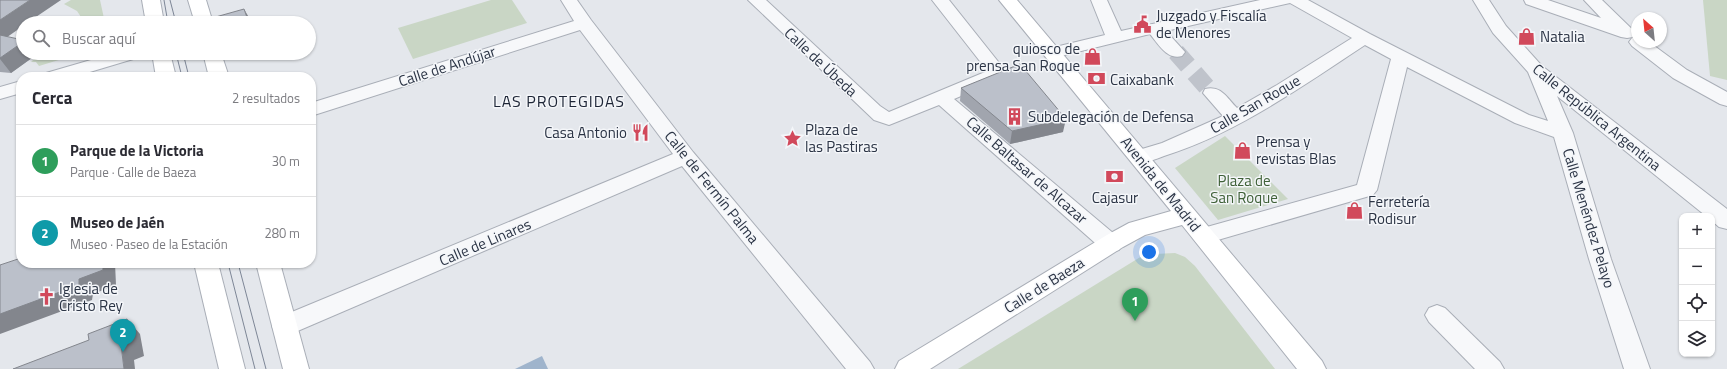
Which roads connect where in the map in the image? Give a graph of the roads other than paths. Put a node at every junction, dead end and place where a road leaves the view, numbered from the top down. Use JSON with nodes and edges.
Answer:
{"nodes":[{"id":1,"x":151,"y":0,"type":"edge"},
{"id":2,"x":198,"y":0,"type":"edge"},
{"id":3,"x":569,"y":0,"type":"edge"},
{"id":4,"x":756,"y":0,"type":"edge"},
{"id":5,"x":940,"y":0,"type":"edge"},
{"id":6,"x":1008,"y":0,"type":"edge"},
{"id":7,"x":1099,"y":0,"type":"edge"},
{"id":8,"x":1283,"y":0,"type":"edge"},
{"id":9,"x":1296,"y":0,"type":"edge"},
{"id":10,"x":1481,"y":0,"type":"edge"},
{"id":11,"x":1532,"y":0,"type":"edge"},
{"id":12,"x":1251,"y":3,"type":"edge"},
{"id":13,"x":1596,"y":4,"type":"edge"},
{"id":14,"x":154,"y":16,"type":"edge"},
{"id":15,"x":202,"y":16,"type":"edge"},
{"id":16,"x":1579,"y":17,"type":"junction"},
{"id":17,"x":584,"y":23,"type":"junction"},
{"id":18,"x":1154,"y":28,"type":"junction"},
{"id":19,"x":1631,"y":36,"type":"edge"},
{"id":20,"x":1115,"y":38,"type":"junction"},
{"id":21,"x":1364,"y":38,"type":"junction"},
{"id":22,"x":1631,"y":38,"type":"edge"},
{"id":23,"x":1646,"y":48,"type":"edge"},
{"id":24,"x":1176,"y":52,"type":"tunnel mouth"},
{"id":25,"x":1053,"y":53,"type":"junction"},
{"id":26,"x":1400,"y":57,"type":"junction"},
{"id":27,"x":110,"y":60,"type":"edge"},
{"id":28,"x":162,"y":60,"type":"edge"},
{"id":29,"x":214,"y":60,"type":"edge"},
{"id":30,"x":1536,"y":70,"type":"junction"},
{"id":31,"x":70,"y":72,"type":"edge"},
{"id":32,"x":165,"y":72,"type":"edge"},
{"id":33,"x":218,"y":72,"type":"edge"},
{"id":34,"x":16,"y":88,"type":"edge"},
{"id":35,"x":0,"y":93,"type":"edge"},
{"id":36,"x":1212,"y":93,"type":"tunnel mouth"},
{"id":37,"x":942,"y":98,"type":"junction"},
{"id":38,"x":1727,"y":100,"type":"edge"},
{"id":39,"x":316,"y":108,"type":"edge"},
{"id":40,"x":1235,"y":118,"type":"junction"},
{"id":41,"x":1563,"y":133,"type":"junction"},
{"id":42,"x":686,"y":157,"type":"junction"},
{"id":43,"x":1139,"y":157,"type":"junction"},
{"id":44,"x":1187,"y":215,"type":"junction"},
{"id":45,"x":1721,"y":216,"type":"edge"},
{"id":46,"x":1727,"y":233,"type":"edge"},
{"id":47,"x":1204,"y":236,"type":"junction"},
{"id":48,"x":1111,"y":244,"type":"junction"},
{"id":49,"x":207,"y":268,"type":"edge"},
{"id":50,"x":269,"y":268,"type":"edge"},
{"id":51,"x":1436,"y":315,"type":"dead end"},
{"id":52,"x":284,"y":326,"type":"junction"},
{"id":53,"x":232,"y":369,"type":"edge"},
{"id":54,"x":296,"y":369,"type":"edge"},
{"id":55,"x":861,"y":369,"type":"edge"},
{"id":56,"x":908,"y":369,"type":"edge"},
{"id":57,"x":1313,"y":369,"type":"edge"},
{"id":58,"x":1492,"y":369,"type":"edge"},
{"id":59,"x":1636,"y":369,"type":"edge"}],
"edges":[{"from":1,"to":14,"type":"street"},
{"from":2,"to":15,"type":"street"},
{"from":3,"to":17,"type":"street","name":"Calle de Fermín Palma"},
{"from":4,"to":37,"type":"street","name":"Calle de Úbeda"},
{"from":5,"to":37,"type":"street"},
{"from":6,"to":25,"type":"street","name":"Avenida de Madrid"},
{"from":7,"to":20,"type":"street"},
{"from":8,"to":12,"type":"street"},
{"from":9,"to":21,"type":"street"},
{"from":10,"to":30,"type":"street","name":"Calle República Argentina"},
{"from":11,"to":16,"type":"street"},
{"from":12,"to":18,"type":"street"},
{"from":13,"to":16,"type":"street"},
{"from":13,"to":19,"type":"street"},
{"from":16,"to":22,"type":"street"},
{"from":17,"to":39,"type":"street","name":"Calle de Andújar"},
{"from":17,"to":42,"type":"street","name":"Calle de Fermín Palma"},
{"from":18,"to":20,"type":"street"},
{"from":18,"to":24,"type":"street"},
{"from":20,"to":25,"type":"street"},
{"from":21,"to":26,"type":"street"},
{"from":21,"to":40,"type":"street","name":"Calle San Roque"},
{"from":23,"to":38,"type":"street"},
{"from":25,"to":43,"type":"street","name":"Avenida de Madrid"},
{"from":26,"to":41,"type":"street"},
{"from":26,"to":47,"type":"street"},
{"from":27,"to":31,"type":"street"},
{"from":28,"to":32,"type":"street"},
{"from":29,"to":33,"type":"street"},
{"from":30,"to":41,"type":"street","name":"Calle Menéndez Pelayo"},
{"from":30,"to":45,"type":"street","name":"Calle República Argentina"},
{"from":34,"to":35,"type":"street"},
{"from":36,"to":40,"type":"street"},
{"from":37,"to":48,"type":"street","name":"Calle Baltasar de Alcazar"},
{"from":40,"to":43,"type":"street","name":"Calle San Roque"},
{"from":41,"to":59,"type":"street","name":"Calle Menéndez Pelayo"},
{"from":42,"to":52,"type":"street","name":"Calle de Linares"},
{"from":42,"to":55,"type":"street","name":"Calle de Fermín Palma"},
{"from":43,"to":44,"type":"street","name":"Avenida de Madrid"},
{"from":44,"to":47,"type":"street","name":"Avenida de Madrid"},
{"from":44,"to":48,"type":"street","name":"Calle de Baeza"},
{"from":45,"to":46,"type":"street"},
{"from":47,"to":57,"type":"street","name":"Avenida de Madrid"},
{"from":48,"to":56,"type":"street","name":"Calle de Baeza"},
{"from":49,"to":53,"type":"street"},
{"from":50,"to":52,"type":"street"},
{"from":51,"to":58,"type":"street"},
{"from":52,"to":54,"type":"street"}]}
